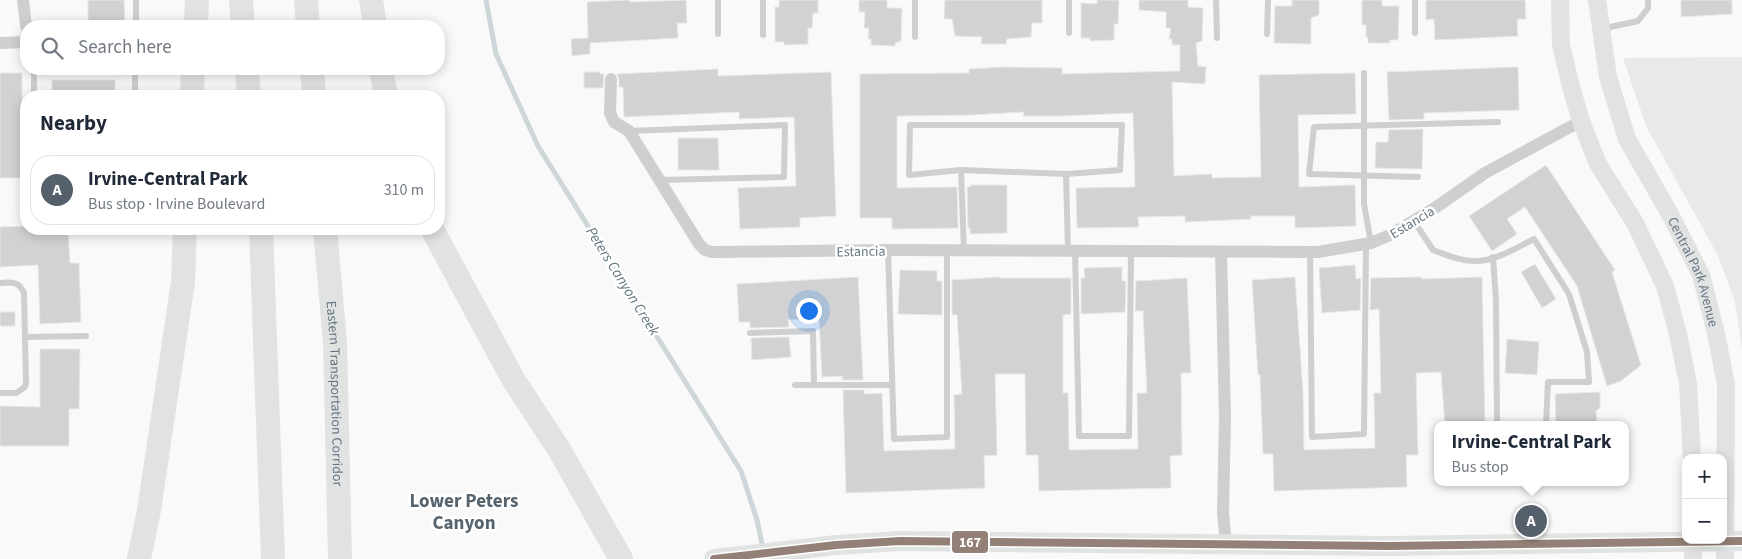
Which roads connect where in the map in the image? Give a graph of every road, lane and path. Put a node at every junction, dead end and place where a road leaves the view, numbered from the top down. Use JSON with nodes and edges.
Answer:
{"nodes":[{"id":1,"x":23,"y":0,"type":"edge"},
{"id":2,"x":136,"y":0,"type":"edge"},
{"id":3,"x":197,"y":0,"type":"edge"},
{"id":4,"x":241,"y":0,"type":"edge"},
{"id":5,"x":306,"y":0,"type":"edge"},
{"id":6,"x":371,"y":0,"type":"edge"},
{"id":7,"x":718,"y":0,"type":"edge"},
{"id":8,"x":763,"y":0,"type":"edge"},
{"id":9,"x":915,"y":0,"type":"edge"},
{"id":10,"x":1069,"y":0,"type":"edge"},
{"id":11,"x":1216,"y":0,"type":"edge"},
{"id":12,"x":1268,"y":0,"type":"edge"},
{"id":13,"x":1415,"y":0,"type":"edge"},
{"id":14,"x":1560,"y":0,"type":"edge"},
{"id":15,"x":1597,"y":0,"type":"edge"},
{"id":16,"x":1648,"y":0,"type":"edge"},
{"id":17,"x":25,"y":20,"type":"edge"},
{"id":18,"x":136,"y":20,"type":"edge"},
{"id":19,"x":196,"y":20,"type":"edge"},
{"id":20,"x":243,"y":20,"type":"edge"},
{"id":21,"x":308,"y":20,"type":"edge"},
{"id":22,"x":374,"y":20,"type":"edge"},
{"id":23,"x":1600,"y":30,"type":"junction"},
{"id":24,"x":1068,"y":32,"type":"dead end"},
{"id":25,"x":1415,"y":33,"type":"dead end"},
{"id":26,"x":718,"y":34,"type":"dead end"},
{"id":27,"x":1267,"y":34,"type":"dead end"},
{"id":28,"x":763,"y":35,"type":"dead end"},
{"id":29,"x":915,"y":37,"type":"dead end"},
{"id":30,"x":1217,"y":38,"type":"dead end"},
{"id":31,"x":20,"y":42,"type":"edge"},
{"id":32,"x":0,"y":43,"type":"edge"},
{"id":33,"x":1364,"y":73,"type":"dead end"},
{"id":34,"x":34,"y":75,"type":"edge"},
{"id":35,"x":136,"y":75,"type":"edge"},
{"id":36,"x":194,"y":75,"type":"edge"},
{"id":37,"x":247,"y":75,"type":"edge"},
{"id":38,"x":312,"y":75,"type":"edge"},
{"id":39,"x":382,"y":75,"type":"edge"},
{"id":40,"x":611,"y":79,"type":"dead end"},
{"id":41,"x":34,"y":90,"type":"edge"},
{"id":42,"x":135,"y":90,"type":"edge"},
{"id":43,"x":192,"y":90,"type":"edge"},
{"id":44,"x":249,"y":90,"type":"edge"},
{"id":45,"x":314,"y":90,"type":"edge"},
{"id":46,"x":385,"y":90,"type":"edge"},
{"id":47,"x":1581,"y":121,"type":"junction"},
{"id":48,"x":1498,"y":122,"type":"dead end"},
{"id":49,"x":1364,"y":126,"type":"junction"},
{"id":50,"x":629,"y":131,"type":"junction"},
{"id":51,"x":961,"y":170,"type":"junction"},
{"id":52,"x":1066,"y":174,"type":"junction"},
{"id":53,"x":1364,"y":176,"type":"junction"},
{"id":54,"x":1418,"y":177,"type":"dead end"},
{"id":55,"x":660,"y":180,"type":"junction"},
{"id":56,"x":1414,"y":221,"type":"junction"},
{"id":57,"x":186,"y":235,"type":"edge"},
{"id":58,"x":261,"y":235,"type":"edge"},
{"id":59,"x":326,"y":235,"type":"edge"},
{"id":60,"x":435,"y":235,"type":"edge"},
{"id":61,"x":1368,"y":244,"type":"junction"},
{"id":62,"x":888,"y":250,"type":"junction"},
{"id":63,"x":947,"y":251,"type":"junction"},
{"id":64,"x":964,"y":251,"type":"junction"},
{"id":65,"x":1071,"y":251,"type":"junction"},
{"id":66,"x":1130,"y":251,"type":"junction"},
{"id":67,"x":1220,"y":252,"type":"junction"},
{"id":68,"x":1310,"y":252,"type":"junction"},
{"id":69,"x":1493,"y":257,"type":"junction"},
{"id":70,"x":0,"y":283,"type":"edge"},
{"id":71,"x":750,"y":333,"type":"dead end"},
{"id":72,"x":86,"y":336,"type":"dead end"},
{"id":73,"x":26,"y":337,"type":"junction"},
{"id":74,"x":795,"y":385,"type":"dead end"},
{"id":75,"x":814,"y":385,"type":"junction"},
{"id":76,"x":892,"y":385,"type":"junction"},
{"id":77,"x":0,"y":393,"type":"edge"},
{"id":78,"x":1497,"y":421,"type":"edge"},
{"id":79,"x":1546,"y":421,"type":"edge"},
{"id":80,"x":1692,"y":454,"type":"edge"},
{"id":81,"x":1693,"y":547,"type":"edge"},
{"id":82,"x":1731,"y":547,"type":"edge"},
{"id":83,"x":1220,"y":552,"type":"edge"},
{"id":84,"x":139,"y":559,"type":"edge"},
{"id":85,"x":272,"y":559,"type":"edge"},
{"id":86,"x":340,"y":559,"type":"edge"},
{"id":87,"x":621,"y":559,"type":"edge"},
{"id":88,"x":714,"y":559,"type":"edge"}],
"edges":[{"from":1,"to":17,"type":"street"},
{"from":2,"to":18,"type":"lane"},
{"from":3,"to":19,"type":"highway"},
{"from":4,"to":20,"type":"highway"},
{"from":5,"to":21,"type":"highway"},
{"from":6,"to":22,"type":"highway"},
{"from":7,"to":26,"type":"lane"},
{"from":8,"to":28,"type":"lane"},
{"from":9,"to":29,"type":"lane"},
{"from":10,"to":24,"type":"lane"},
{"from":11,"to":30,"type":"lane"},
{"from":12,"to":27,"type":"lane"},
{"from":13,"to":25,"type":"lane"},
{"from":14,"to":47,"type":"street"},
{"from":15,"to":23,"type":"street","name":"Central Park Avenue"},
{"from":16,"to":23,"type":"lane"},
{"from":23,"to":82,"type":"street","name":"Central Park Avenue"},
{"from":31,"to":32,"type":"street"},
{"from":33,"to":49,"type":"lane"},
{"from":34,"to":41,"type":"lane"},
{"from":35,"to":42,"type":"lane"},
{"from":36,"to":43,"type":"highway"},
{"from":37,"to":44,"type":"highway"},
{"from":38,"to":45,"type":"highway"},
{"from":39,"to":46,"type":"highway"},
{"from":40,"to":50,"type":"street","name":"Estancia"},
{"from":47,"to":56,"type":"street","name":"Estancia"},
{"from":47,"to":80,"type":"street"},
{"from":48,"to":49,"type":"lane"},
{"from":49,"to":53,"type":"lane"},
{"from":49,"to":53,"type":"lane"},
{"from":50,"to":55,"type":"street","name":"Estancia"},
{"from":50,"to":55,"type":"lane"},
{"from":51,"to":52,"type":"lane"},
{"from":51,"to":52,"type":"lane"},
{"from":51,"to":64,"type":"lane"},
{"from":52,"to":65,"type":"lane"},
{"from":53,"to":54,"type":"lane"},
{"from":53,"to":61,"type":"lane"},
{"from":55,"to":62,"type":"street","name":"Estancia"},
{"from":56,"to":61,"type":"street","name":"Estancia"},
{"from":56,"to":69,"type":"lane"},
{"from":57,"to":84,"type":"highway"},
{"from":58,"to":85,"type":"highway"},
{"from":59,"to":86,"type":"highway","name":"Eastern Transportation Corridor"},
{"from":60,"to":87,"type":"highway"},
{"from":61,"to":68,"type":"street","name":"Estancia"},
{"from":61,"to":68,"type":"lane"},
{"from":62,"to":63,"type":"street","name":"Estancia"},
{"from":62,"to":76,"type":"lane"},
{"from":63,"to":64,"type":"street","name":"Estancia"},
{"from":63,"to":76,"type":"lane"},
{"from":64,"to":65,"type":"street","name":"Estancia"},
{"from":65,"to":66,"type":"street","name":"Estancia"},
{"from":65,"to":66,"type":"lane"},
{"from":66,"to":67,"type":"street","name":"Estancia"},
{"from":67,"to":68,"type":"street","name":"Estancia"},
{"from":67,"to":83,"type":"street"},
{"from":69,"to":78,"type":"lane"},
{"from":69,"to":79,"type":"lane"},
{"from":70,"to":73,"type":"lane"},
{"from":71,"to":75,"type":"lane"},
{"from":72,"to":73,"type":"lane"},
{"from":73,"to":77,"type":"lane"},
{"from":74,"to":75,"type":"lane"},
{"from":75,"to":76,"type":"lane"},
{"from":81,"to":82,"type":"main road"},
{"from":81,"to":83,"type":"main road"},
{"from":83,"to":88,"type":"main road"}]}
